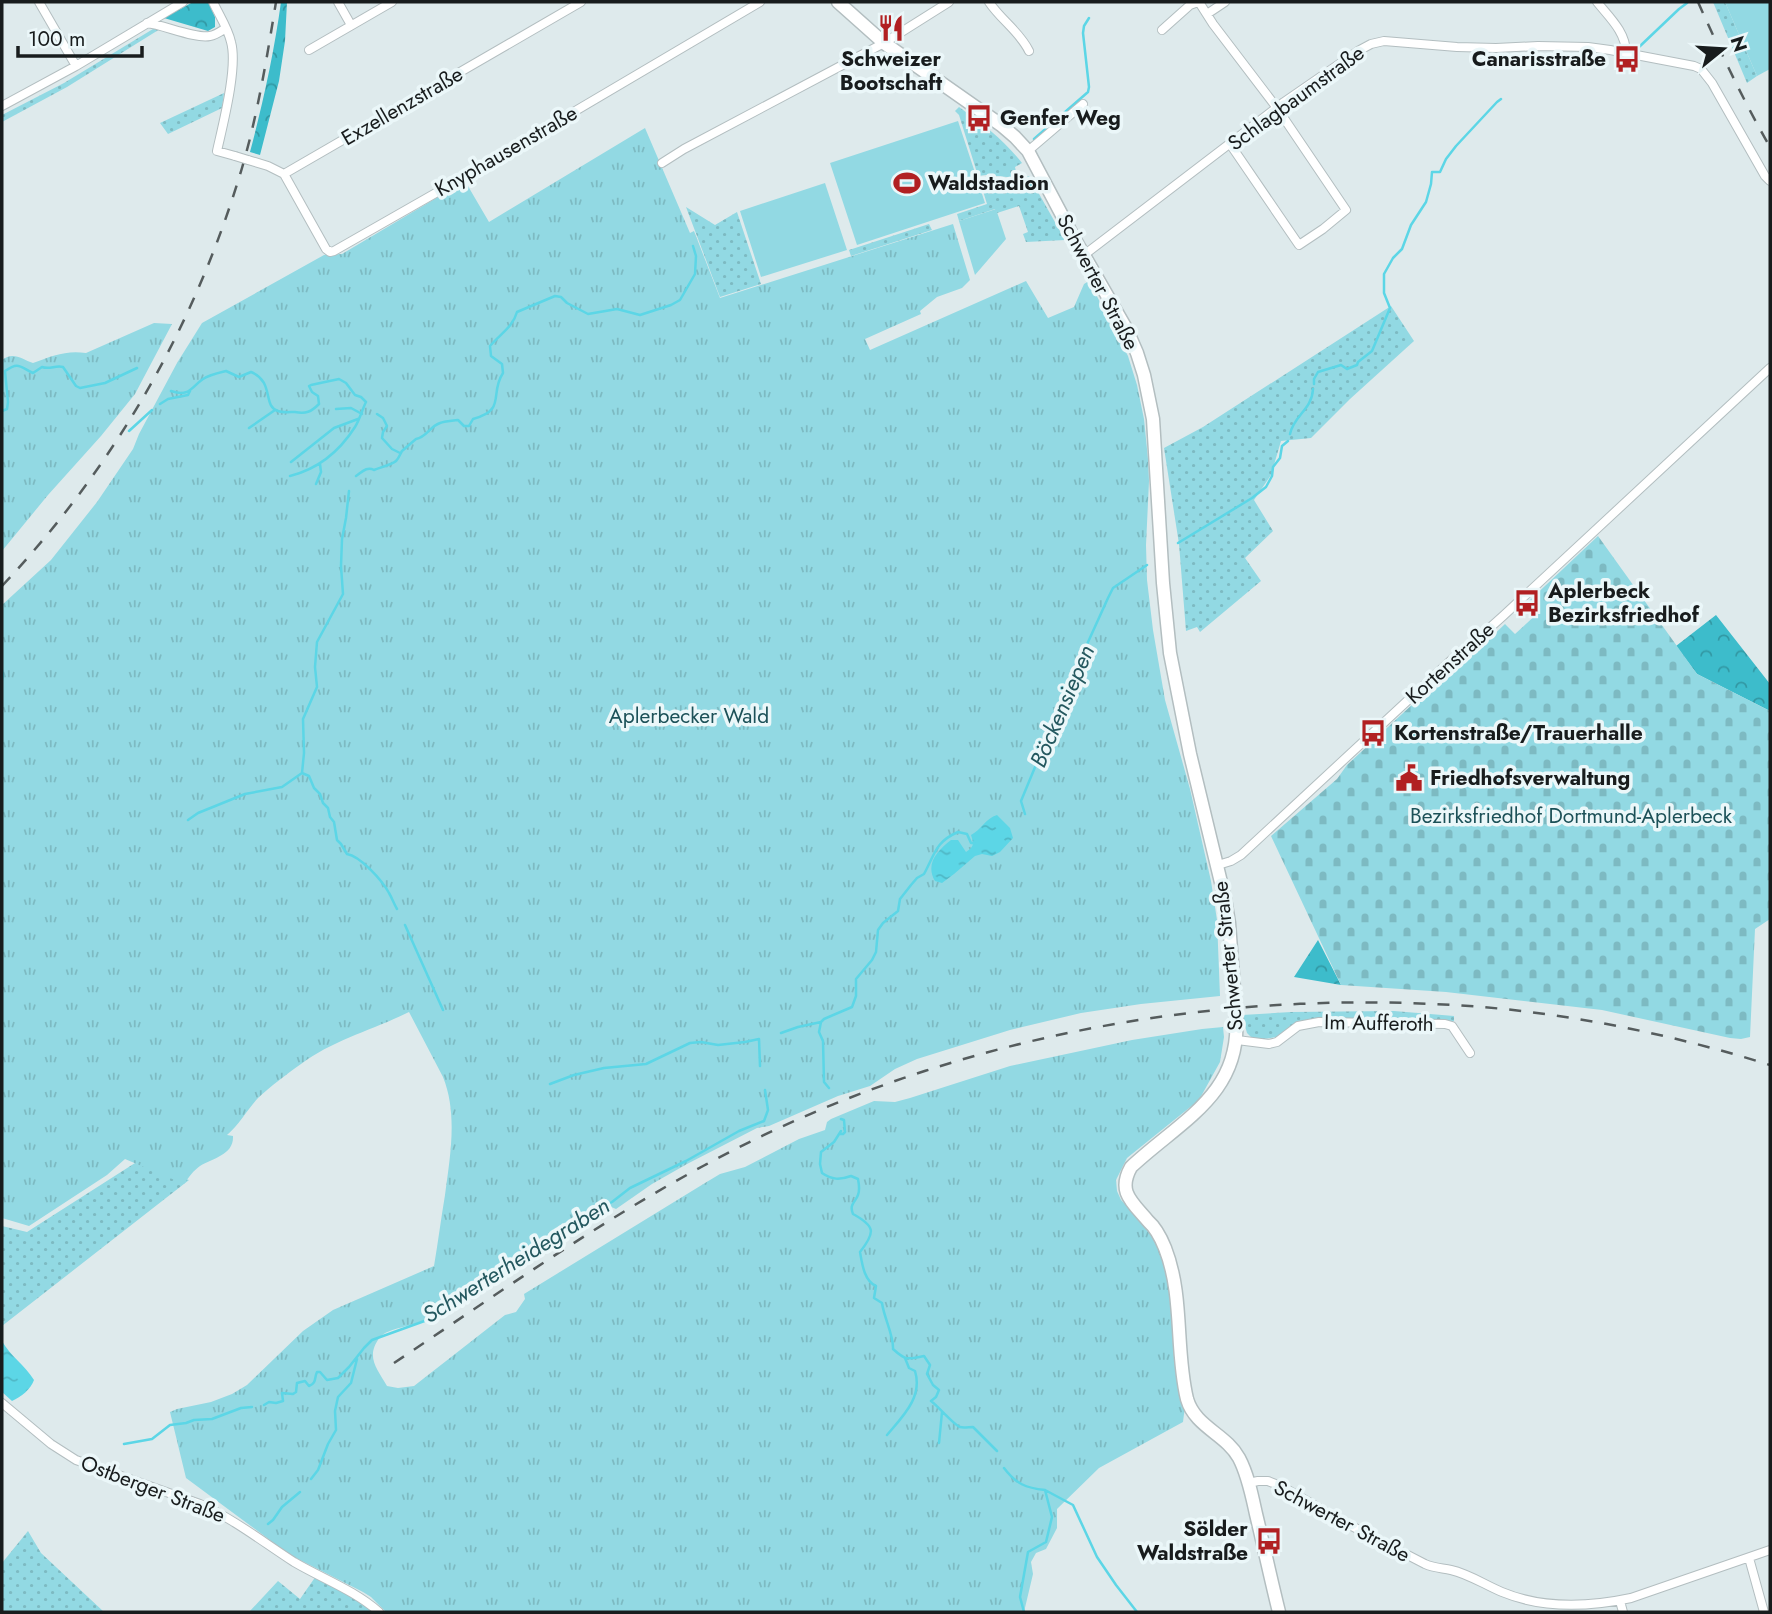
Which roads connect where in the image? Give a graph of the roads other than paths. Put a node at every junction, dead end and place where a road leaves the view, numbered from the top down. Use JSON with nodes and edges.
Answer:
{"nodes":[{"id":1,"x":39,"y":2,"type":"edge"},
{"id":2,"x":183,"y":2,"type":"edge"},
{"id":3,"x":213,"y":2,"type":"edge"},
{"id":4,"x":338,"y":2,"type":"edge"},
{"id":5,"x":392,"y":2,"type":"edge"},
{"id":6,"x":581,"y":2,"type":"edge"},
{"id":7,"x":760,"y":2,"type":"edge"},
{"id":8,"x":838,"y":2,"type":"edge"},
{"id":9,"x":949,"y":2,"type":"edge"},
{"id":10,"x":989,"y":2,"type":"edge"},
{"id":11,"x":1198,"y":2,"type":"edge"},
{"id":12,"x":1225,"y":2,"type":"edge"},
{"id":13,"x":1597,"y":2,"type":"edge"},
{"id":14,"x":1207,"y":14,"type":"junction"},
{"id":15,"x":146,"y":23,"type":"junction"},
{"id":16,"x":351,"y":25,"type":"junction"},
{"id":17,"x":226,"y":28,"type":"junction"},
{"id":18,"x":1162,"y":30,"type":"dead end"},
{"id":19,"x":884,"y":43,"type":"junction"},
{"id":20,"x":309,"y":50,"type":"dead end"},
{"id":21,"x":1029,"y":51,"type":"dead end"},
{"id":22,"x":1626,"y":52,"type":"junction"},
{"id":23,"x":76,"y":66,"type":"junction"},
{"id":24,"x":1083,"y":104,"type":"dead end"},
{"id":25,"x":2,"y":106,"type":"edge"},
{"id":26,"x":1277,"y":107,"type":"junction"},
{"id":27,"x":1230,"y":144,"type":"junction"},
{"id":28,"x":1028,"y":152,"type":"junction"},
{"id":29,"x":662,"y":163,"type":"dead end"},
{"id":30,"x":284,"y":174,"type":"junction"},
{"id":31,"x":1770,"y":181,"type":"edge"},
{"id":32,"x":1084,"y":255,"type":"junction"},
{"id":33,"x":1770,"y":368,"type":"edge"},
{"id":34,"x":1218,"y":865,"type":"junction"},
{"id":35,"x":1237,"y":1040,"type":"junction"},
{"id":36,"x":1470,"y":1053,"type":"dead end"},
{"id":37,"x":2,"y":1403,"type":"edge"},
{"id":38,"x":1248,"y":1483,"type":"junction"},
{"id":39,"x":1770,"y":1550,"type":"edge"},
{"id":40,"x":1749,"y":1558,"type":"junction"},
{"id":41,"x":1620,"y":1601,"type":"junction"},
{"id":42,"x":1565,"y":1609,"type":"edge"},
{"id":43,"x":379,"y":1612,"type":"edge"},
{"id":44,"x":1279,"y":1612,"type":"edge"},
{"id":45,"x":1623,"y":1612,"type":"edge"},
{"id":46,"x":1764,"y":1612,"type":"edge"}],
"edges":[{"from":1,"to":23,"type":"street"},
{"from":2,"to":15,"type":"street"},
{"from":3,"to":17,"type":"street"},
{"from":4,"to":16,"type":"street"},
{"from":5,"to":16,"type":"street"},
{"from":6,"to":30,"type":"street","name":"Exzellenzstraße"},
{"from":7,"to":30,"type":"street","name":"Knyphausenstraße"},
{"from":8,"to":19,"type":"street","name":"Schwerter Straße"},
{"from":9,"to":19,"type":"street"},
{"from":10,"to":21,"type":"street"},
{"from":11,"to":14,"type":"street"},
{"from":11,"to":18,"type":"street"},
{"from":12,"to":14,"type":"street"},
{"from":13,"to":22,"type":"street"},
{"from":14,"to":26,"type":"street"},
{"from":15,"to":17,"type":"street"},
{"from":15,"to":23,"type":"street"},
{"from":16,"to":20,"type":"street"},
{"from":17,"to":30,"type":"street","bridge":true},
{"from":19,"to":28,"type":"street","name":"Schwerter Straße"},
{"from":19,"to":29,"type":"street"},
{"from":22,"to":26,"type":"street","name":"Schlagbaumstraße"},
{"from":22,"to":31,"type":"street","name":"Schlagbaumstraße"},
{"from":23,"to":25,"type":"street"},
{"from":24,"to":28,"type":"street"},
{"from":26,"to":27,"type":"street","name":"Schlagbaumstraße"},
{"from":26,"to":27,"type":"street"},
{"from":27,"to":32,"type":"street","name":"Schlagbaumstraße"},
{"from":28,"to":32,"type":"street","name":"Schwerter Straße"},
{"from":32,"to":34,"type":"street","name":"Schwerter Straße"},
{"from":33,"to":34,"type":"street","name":"Kortenstraße"},
{"from":34,"to":35,"type":"street","name":"Schwerter Straße","bridge":true},
{"from":35,"to":36,"type":"street","name":"Im Aufferoth"},
{"from":35,"to":38,"type":"street","name":"Schwerter Straße"},
{"from":37,"to":43,"type":"street","name":"Ostberger Straße"},
{"from":38,"to":42,"type":"street","name":"Schwerter Straße"},
{"from":38,"to":44,"type":"street"},
{"from":39,"to":40,"type":"street","name":"Schwerter Straße"},
{"from":40,"to":41,"type":"street","name":"Schwerter Straße"},
{"from":40,"to":46,"type":"street"},
{"from":41,"to":42,"type":"street","name":"Schwerter Straße"},
{"from":41,"to":45,"type":"street"}]}
